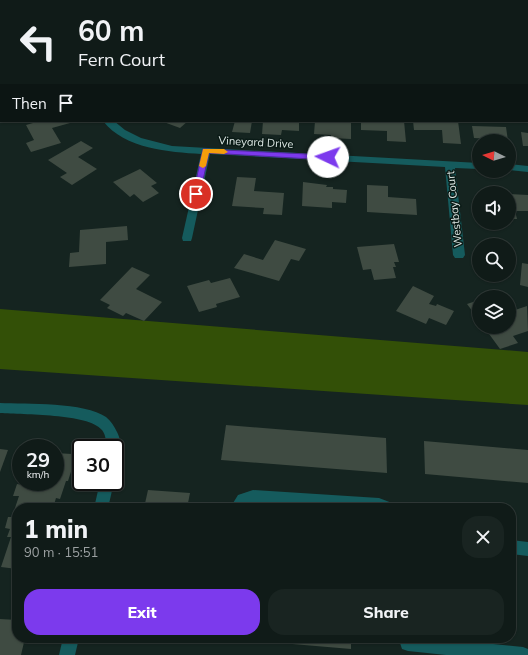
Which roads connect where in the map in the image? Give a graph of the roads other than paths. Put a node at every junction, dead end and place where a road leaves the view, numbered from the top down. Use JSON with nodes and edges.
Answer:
{"nodes":[{"id":1,"x":109,"y":122,"type":"edge"},
{"id":2,"x":206,"y":151,"type":"junction"},
{"id":3,"x":450,"y":164,"type":"junction"},
{"id":4,"x":472,"y":166,"type":"edge"},
{"id":5,"x":516,"y":168,"type":"edge"},
{"id":6,"x":528,"y":169,"type":"edge"},
{"id":7,"x":187,"y":238,"type":"dead end"},
{"id":8,"x":459,"y":255,"type":"dead end"},
{"id":9,"x":0,"y":408,"type":"edge"},
{"id":10,"x":112,"y":439,"type":"edge"},
{"id":11,"x":105,"y":491,"type":"edge"},
{"id":12,"x":102,"y":503,"type":"edge"},
{"id":13,"x":241,"y":503,"type":"edge"},
{"id":14,"x":341,"y":503,"type":"edge"},
{"id":15,"x":516,"y":547,"type":"edge"},
{"id":16,"x":528,"y":548,"type":"edge"},
{"id":17,"x":70,"y":643,"type":"edge"},
{"id":18,"x":409,"y":645,"type":"edge"},
{"id":19,"x":67,"y":655,"type":"edge"},
{"id":20,"x":523,"y":655,"type":"edge"}],
"edges":[{"from":1,"to":2,"type":"street","name":"Vineyard Drive"},
{"from":2,"to":3,"type":"street","name":"Vineyard Drive"},
{"from":2,"to":7,"type":"street"},
{"from":3,"to":4,"type":"street","name":"Vineyard Drive"},
{"from":3,"to":8,"type":"street","name":"Westbay Court"},
{"from":5,"to":6,"type":"street"},
{"from":9,"to":10,"type":"street"},
{"from":11,"to":12,"type":"street"},
{"from":13,"to":14,"type":"street"},
{"from":15,"to":16,"type":"street"},
{"from":17,"to":19,"type":"street"},
{"from":18,"to":20,"type":"street"}]}
